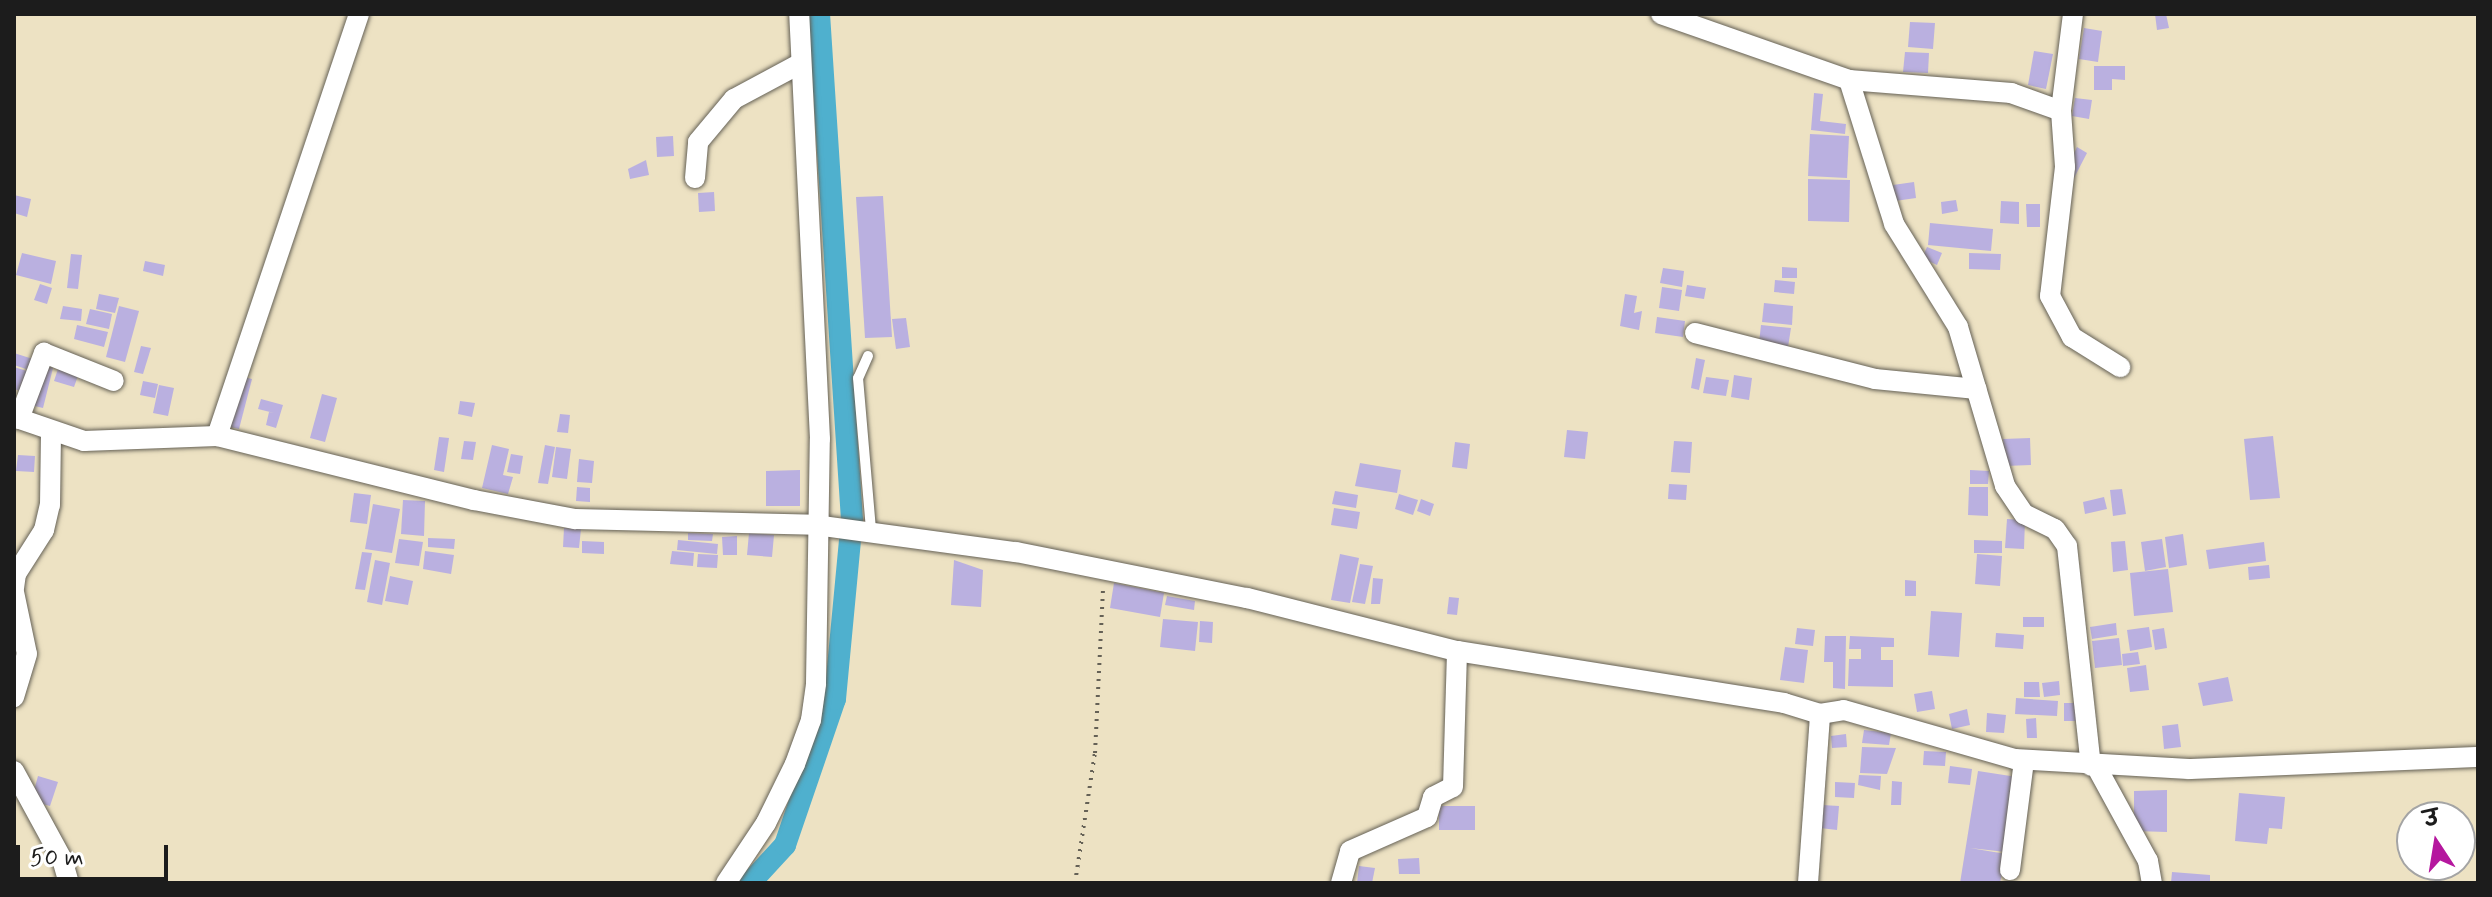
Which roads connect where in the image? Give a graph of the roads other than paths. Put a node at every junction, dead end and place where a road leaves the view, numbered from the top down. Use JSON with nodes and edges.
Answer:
{"nodes":[{"id":1,"x":359,"y":14,"type":"edge"},
{"id":2,"x":799,"y":14,"type":"edge"},
{"id":3,"x":1661,"y":14,"type":"edge"},
{"id":4,"x":2073,"y":14,"type":"edge"},
{"id":5,"x":801,"y":63,"type":"junction"},
{"id":6,"x":1849,"y":80,"type":"junction"},
{"id":7,"x":2061,"y":111,"type":"junction"},
{"id":8,"x":695,"y":178,"type":"dead end"},
{"id":9,"x":1695,"y":333,"type":"dead end"},
{"id":10,"x":868,"y":356,"type":"dead end"},
{"id":11,"x":2120,"y":367,"type":"dead end"},
{"id":12,"x":114,"y":381,"type":"dead end"},
{"id":13,"x":1977,"y":389,"type":"junction"},
{"id":14,"x":16,"y":418,"type":"edge"},
{"id":15,"x":51,"y":431,"type":"junction"},
{"id":16,"x":217,"y":436,"type":"junction"},
{"id":17,"x":825,"y":526,"type":"junction"},
{"id":18,"x":868,"y":530,"type":"junction"},
{"id":19,"x":14,"y":590,"type":"edge"},
{"id":20,"x":1457,"y":651,"type":"junction"},
{"id":21,"x":14,"y":697,"type":"edge"},
{"id":22,"x":1820,"y":714,"type":"junction"},
{"id":23,"x":2478,"y":757,"type":"edge"},
{"id":24,"x":2024,"y":760,"type":"junction"},
{"id":25,"x":2094,"y":766,"type":"junction"},
{"id":26,"x":14,"y":771,"type":"edge"},
{"id":27,"x":2010,"y":870,"type":"dead end"},
{"id":28,"x":69,"y":883,"type":"edge"},
{"id":29,"x":726,"y":883,"type":"edge"},
{"id":30,"x":1341,"y":883,"type":"edge"},
{"id":31,"x":1808,"y":883,"type":"edge"},
{"id":32,"x":2152,"y":883,"type":"edge"}],
"edges":[{"from":1,"to":16,"type":"street"},
{"from":2,"to":5,"type":"street"},
{"from":3,"to":6,"type":"street"},
{"from":4,"to":7,"type":"street"},
{"from":5,"to":8,"type":"street"},
{"from":5,"to":17,"type":"street"},
{"from":6,"to":7,"type":"street"},
{"from":6,"to":13,"type":"street"},
{"from":7,"to":11,"type":"street"},
{"from":9,"to":13,"type":"street"},
{"from":10,"to":18,"type":"lane"},
{"from":12,"to":14,"type":"street"},
{"from":13,"to":25,"type":"street"},
{"from":14,"to":15,"type":"street"},
{"from":15,"to":16,"type":"street"},
{"from":15,"to":19,"type":"street"},
{"from":16,"to":17,"type":"street"},
{"from":17,"to":18,"type":"street"},
{"from":17,"to":29,"type":"street"},
{"from":18,"to":20,"type":"street"},
{"from":19,"to":21,"type":"street"},
{"from":20,"to":22,"type":"street"},
{"from":20,"to":30,"type":"street"},
{"from":22,"to":24,"type":"street"},
{"from":22,"to":31,"type":"street"},
{"from":23,"to":25,"type":"street"},
{"from":24,"to":25,"type":"street"},
{"from":24,"to":27,"type":"street"},
{"from":25,"to":32,"type":"street"},
{"from":26,"to":28,"type":"street"}]}
